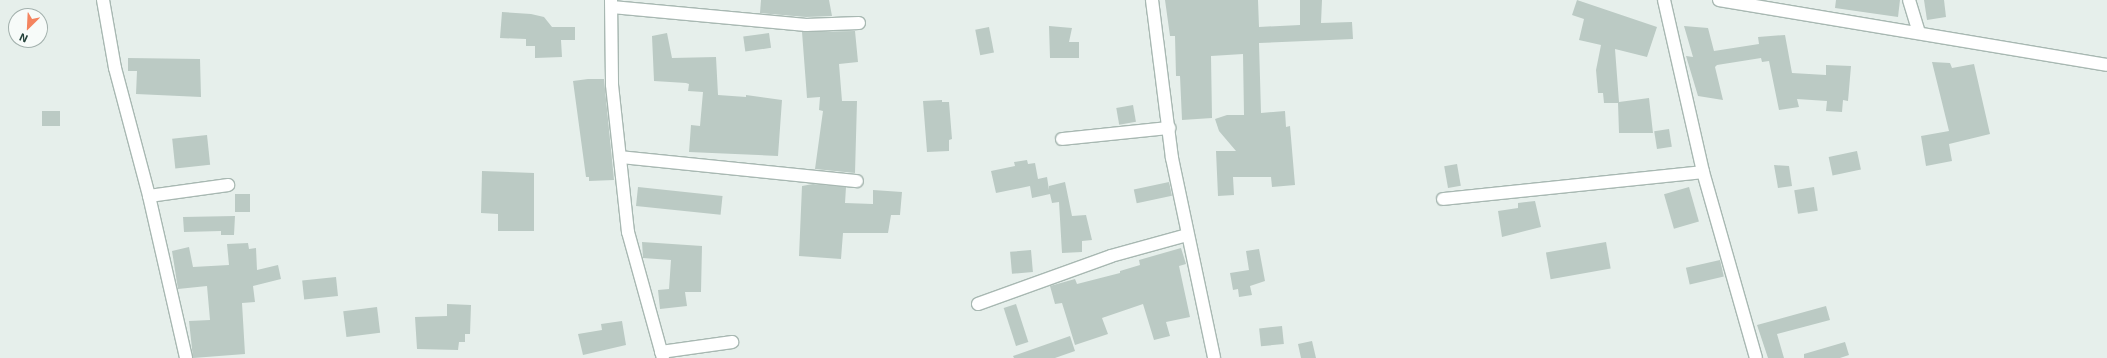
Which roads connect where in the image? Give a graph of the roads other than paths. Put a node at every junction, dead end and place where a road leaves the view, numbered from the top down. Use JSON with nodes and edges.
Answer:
{"nodes":[{"id":1,"x":103,"y":0,"type":"edge"},
{"id":2,"x":1152,"y":0,"type":"edge"},
{"id":3,"x":1664,"y":0,"type":"edge"},
{"id":4,"x":1718,"y":0,"type":"edge"},
{"id":5,"x":1909,"y":0,"type":"edge"},
{"id":6,"x":612,"y":3,"type":"edge"},
{"id":7,"x":859,"y":23,"type":"dead end"},
{"id":8,"x":1919,"y":32,"type":"junction"},
{"id":9,"x":2107,"y":65,"type":"edge"},
{"id":10,"x":1169,"y":128,"type":"junction"},
{"id":11,"x":1062,"y":139,"type":"dead end"},
{"id":12,"x":620,"y":158,"type":"junction"},
{"id":13,"x":1703,"y":172,"type":"junction"},
{"id":14,"x":857,"y":181,"type":"dead end"},
{"id":15,"x":228,"y":185,"type":"dead end"},
{"id":16,"x":149,"y":196,"type":"junction"},
{"id":17,"x":1443,"y":199,"type":"dead end"},
{"id":18,"x":1187,"y":235,"type":"junction"},
{"id":19,"x":978,"y":304,"type":"dead end"},
{"id":20,"x":732,"y":342,"type":"dead end"},
{"id":21,"x":662,"y":355,"type":"edge"},
{"id":22,"x":186,"y":358,"type":"edge"},
{"id":23,"x":1214,"y":358,"type":"edge"},
{"id":24,"x":1756,"y":358,"type":"edge"}],
"edges":[{"from":1,"to":16,"type":"street"},
{"from":2,"to":10,"type":"street"},
{"from":3,"to":13,"type":"street"},
{"from":4,"to":8,"type":"street"},
{"from":5,"to":8,"type":"street"},
{"from":6,"to":7,"type":"street"},
{"from":6,"to":12,"type":"street"},
{"from":8,"to":9,"type":"street"},
{"from":10,"to":11,"type":"street"},
{"from":10,"to":18,"type":"street"},
{"from":12,"to":14,"type":"street"},
{"from":12,"to":21,"type":"street"},
{"from":13,"to":17,"type":"street"},
{"from":13,"to":24,"type":"street"},
{"from":15,"to":16,"type":"street"},
{"from":16,"to":22,"type":"street"},
{"from":18,"to":19,"type":"street"},
{"from":18,"to":23,"type":"street"},
{"from":20,"to":21,"type":"street"}]}
